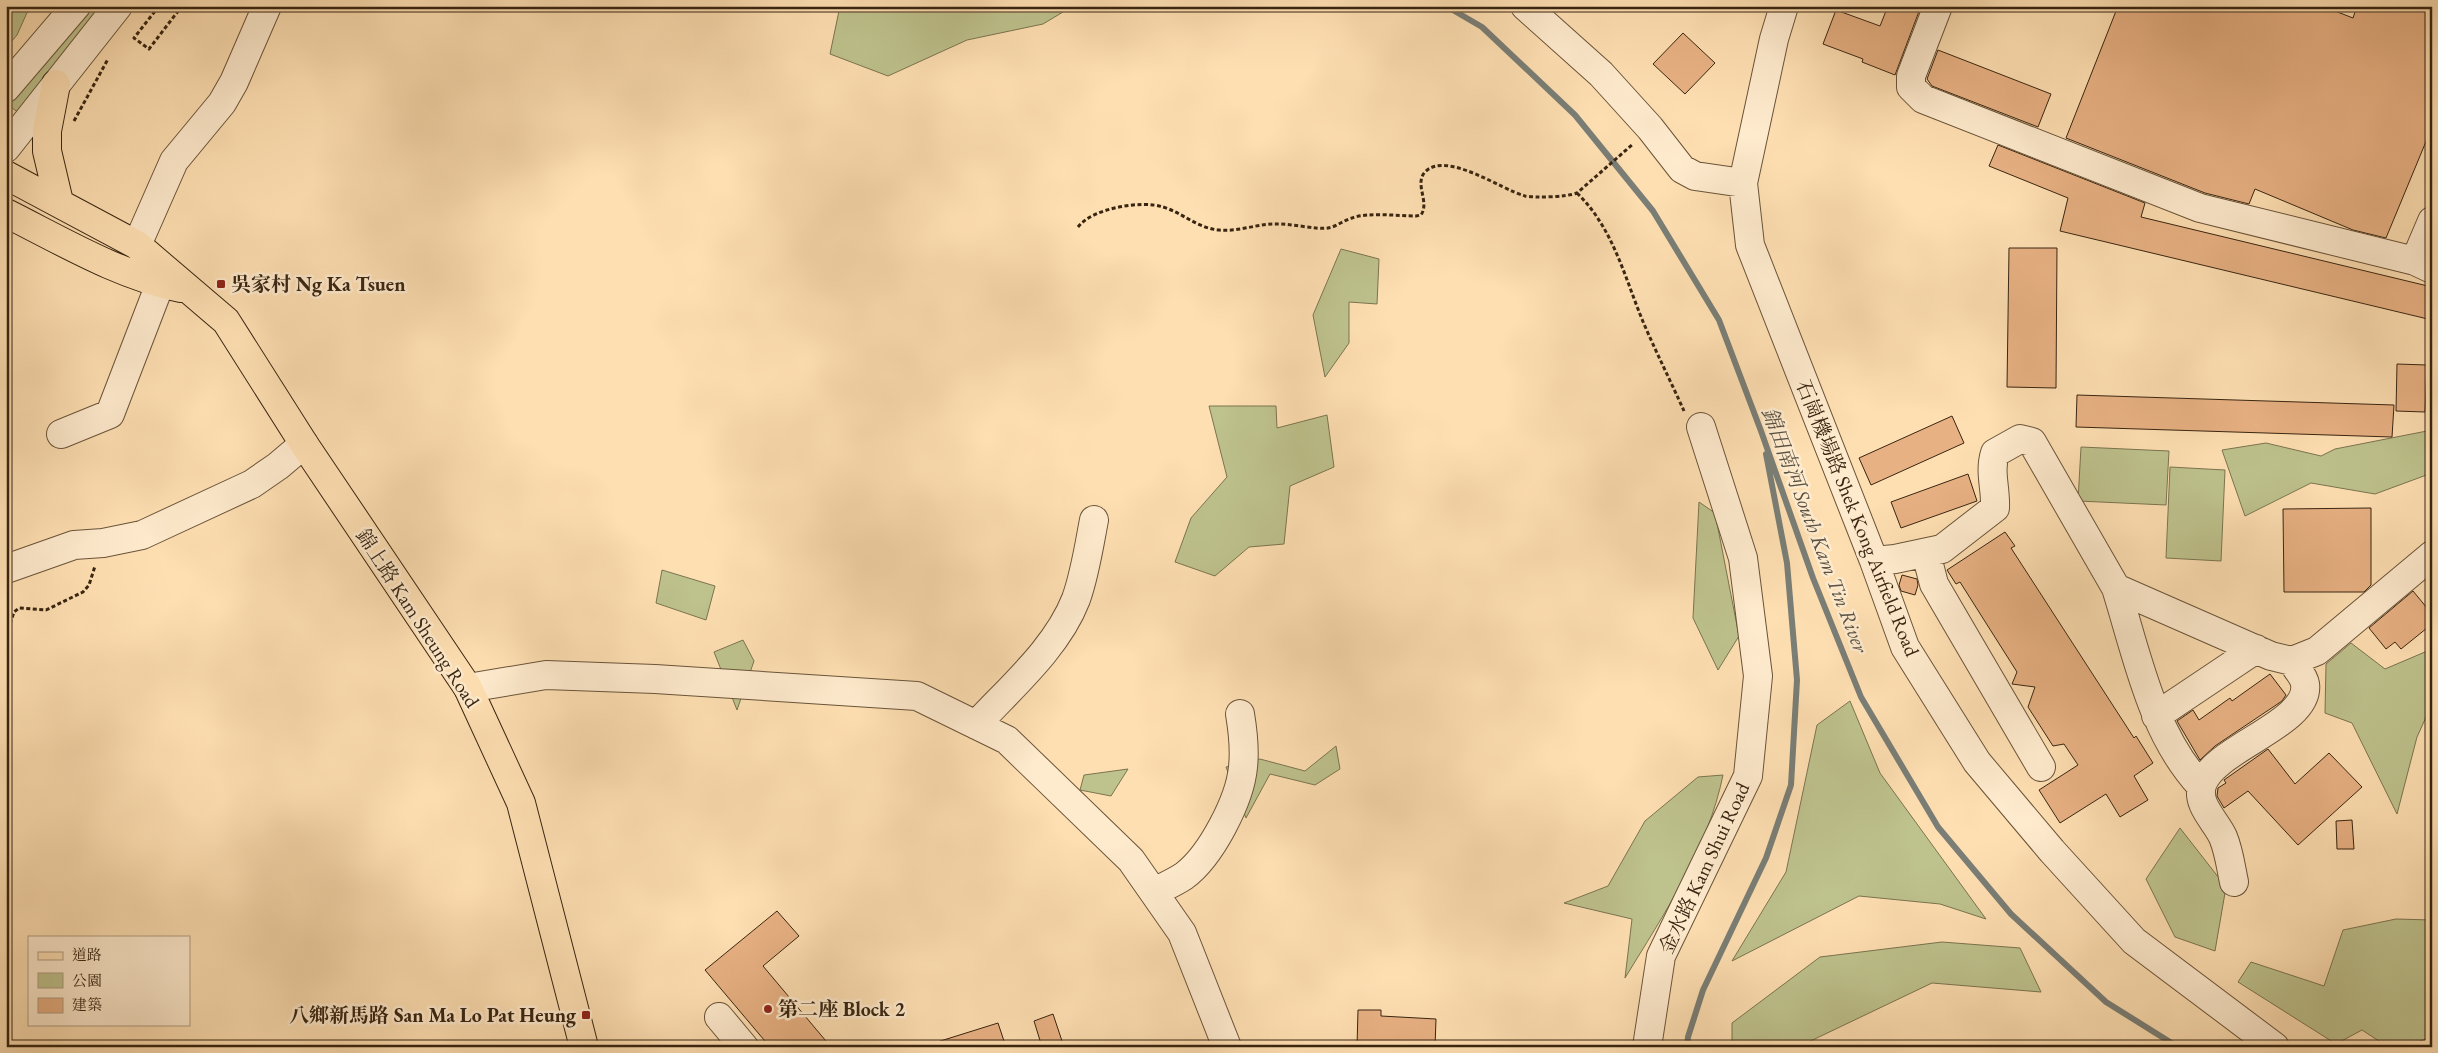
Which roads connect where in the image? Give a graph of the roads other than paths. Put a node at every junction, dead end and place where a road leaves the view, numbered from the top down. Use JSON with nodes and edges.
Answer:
{"nodes":[{"id":1,"x":76,"y":6,"type":"edge"},
{"id":2,"x":118,"y":6,"type":"edge"},
{"id":3,"x":267,"y":6,"type":"edge"},
{"id":4,"x":1526,"y":6,"type":"edge"},
{"id":5,"x":1784,"y":6,"type":"edge"},
{"id":6,"x":1938,"y":6,"type":"edge"},
{"id":7,"x":56,"y":84,"type":"junction"},
{"id":8,"x":6,"y":88,"type":"edge"},
{"id":9,"x":6,"y":148,"type":"edge"},
{"id":10,"x":6,"y":175,"type":"edge"},
{"id":11,"x":1743,"y":183,"type":"junction"},
{"id":12,"x":59,"y":202,"type":"junction"},
{"id":13,"x":6,"y":213,"type":"edge"},
{"id":14,"x":2432,"y":222,"type":"edge"},
{"id":15,"x":137,"y":245,"type":"junction"},
{"id":16,"x":2424,"y":265,"type":"edge"},
{"id":17,"x":160,"y":284,"type":"junction"},
{"id":18,"x":187,"y":289,"type":"junction"},
{"id":19,"x":1701,"y":427,"type":"road end"},
{"id":20,"x":61,"y":434,"type":"dead end"},
{"id":21,"x":304,"y":444,"type":"junction"},
{"id":22,"x":1094,"y":520,"type":"dead end"},
{"id":23,"x":1926,"y":553,"type":"junction"},
{"id":24,"x":2432,"y":555,"type":"edge"},
{"id":25,"x":1874,"y":561,"type":"junction"},
{"id":26,"x":6,"y":569,"type":"edge"},
{"id":27,"x":2116,"y":588,"type":"junction"},
{"id":28,"x":2256,"y":649,"type":"junction"},
{"id":29,"x":2292,"y":660,"type":"junction"},
{"id":30,"x":468,"y":688,"type":"junction"},
{"id":31,"x":1240,"y":714,"type":"dead end"},
{"id":32,"x":2156,"y":716,"type":"junction"},
{"id":33,"x":976,"y":724,"type":"junction"},
{"id":34,"x":2041,"y":768,"type":"dead end"},
{"id":35,"x":2202,"y":786,"type":"junction"},
{"id":36,"x":2234,"y":882,"type":"dead end"},
{"id":37,"x":1154,"y":892,"type":"junction"},
{"id":38,"x":719,"y":1017,"type":"dead end"},
{"id":39,"x":584,"y":1047,"type":"edge"},
{"id":40,"x":744,"y":1047,"type":"edge"},
{"id":41,"x":1227,"y":1047,"type":"edge"},
{"id":42,"x":1647,"y":1047,"type":"edge"},
{"id":43,"x":2275,"y":1047,"type":"edge"}],
"edges":[{"from":1,"to":8,"type":"street"},
{"from":2,"to":7,"type":"street"},
{"from":3,"to":15,"type":"street"},
{"from":4,"to":11,"type":"street"},
{"from":5,"to":11,"type":"street","name":"石崗機場路 Shek Kong Airfield Road"},
{"from":6,"to":16,"type":"street"},
{"from":7,"to":9,"type":"street"},
{"from":7,"to":12,"type":"main road"},
{"from":10,"to":12,"type":"main road","name":"錦上路 Kam Sheung Road"},
{"from":11,"to":25,"type":"street","name":"石崗機場路 Shek Kong Airfield Road"},
{"from":12,"to":15,"type":"main road","name":"錦上路 Kam Sheung Road"},
{"from":13,"to":17,"type":"main road","name":"錦上路 Kam Sheung Road"},
{"from":14,"to":16,"type":"street"},
{"from":15,"to":18,"type":"main road","name":"錦上路 Kam Sheung Road"},
{"from":17,"to":18,"type":"main road","name":"錦上路 Kam Sheung Road"},
{"from":17,"to":20,"type":"street"},
{"from":18,"to":21,"type":"main road","name":"錦上路 Kam Sheung Road"},
{"from":19,"to":42,"type":"street","name":"金水路 Kam Shui Road"},
{"from":21,"to":26,"type":"street"},
{"from":21,"to":30,"type":"main road","name":"錦上路 Kam Sheung Road"},
{"from":22,"to":33,"type":"street"},
{"from":23,"to":25,"type":"street"},
{"from":23,"to":27,"type":"street"},
{"from":23,"to":34,"type":"street"},
{"from":24,"to":29,"type":"street"},
{"from":25,"to":43,"type":"street","name":"石崗機場路 Shek Kong Airfield Road"},
{"from":27,"to":28,"type":"street"},
{"from":27,"to":32,"type":"street"},
{"from":28,"to":29,"type":"street"},
{"from":28,"to":32,"type":"street"},
{"from":29,"to":35,"type":"street"},
{"from":30,"to":33,"type":"street"},
{"from":30,"to":39,"type":"main road","name":"錦上路 Kam Sheung Road"},
{"from":31,"to":37,"type":"street"},
{"from":32,"to":35,"type":"street"},
{"from":33,"to":37,"type":"street"},
{"from":35,"to":36,"type":"street"},
{"from":37,"to":41,"type":"street"},
{"from":38,"to":40,"type":"street"}]}
